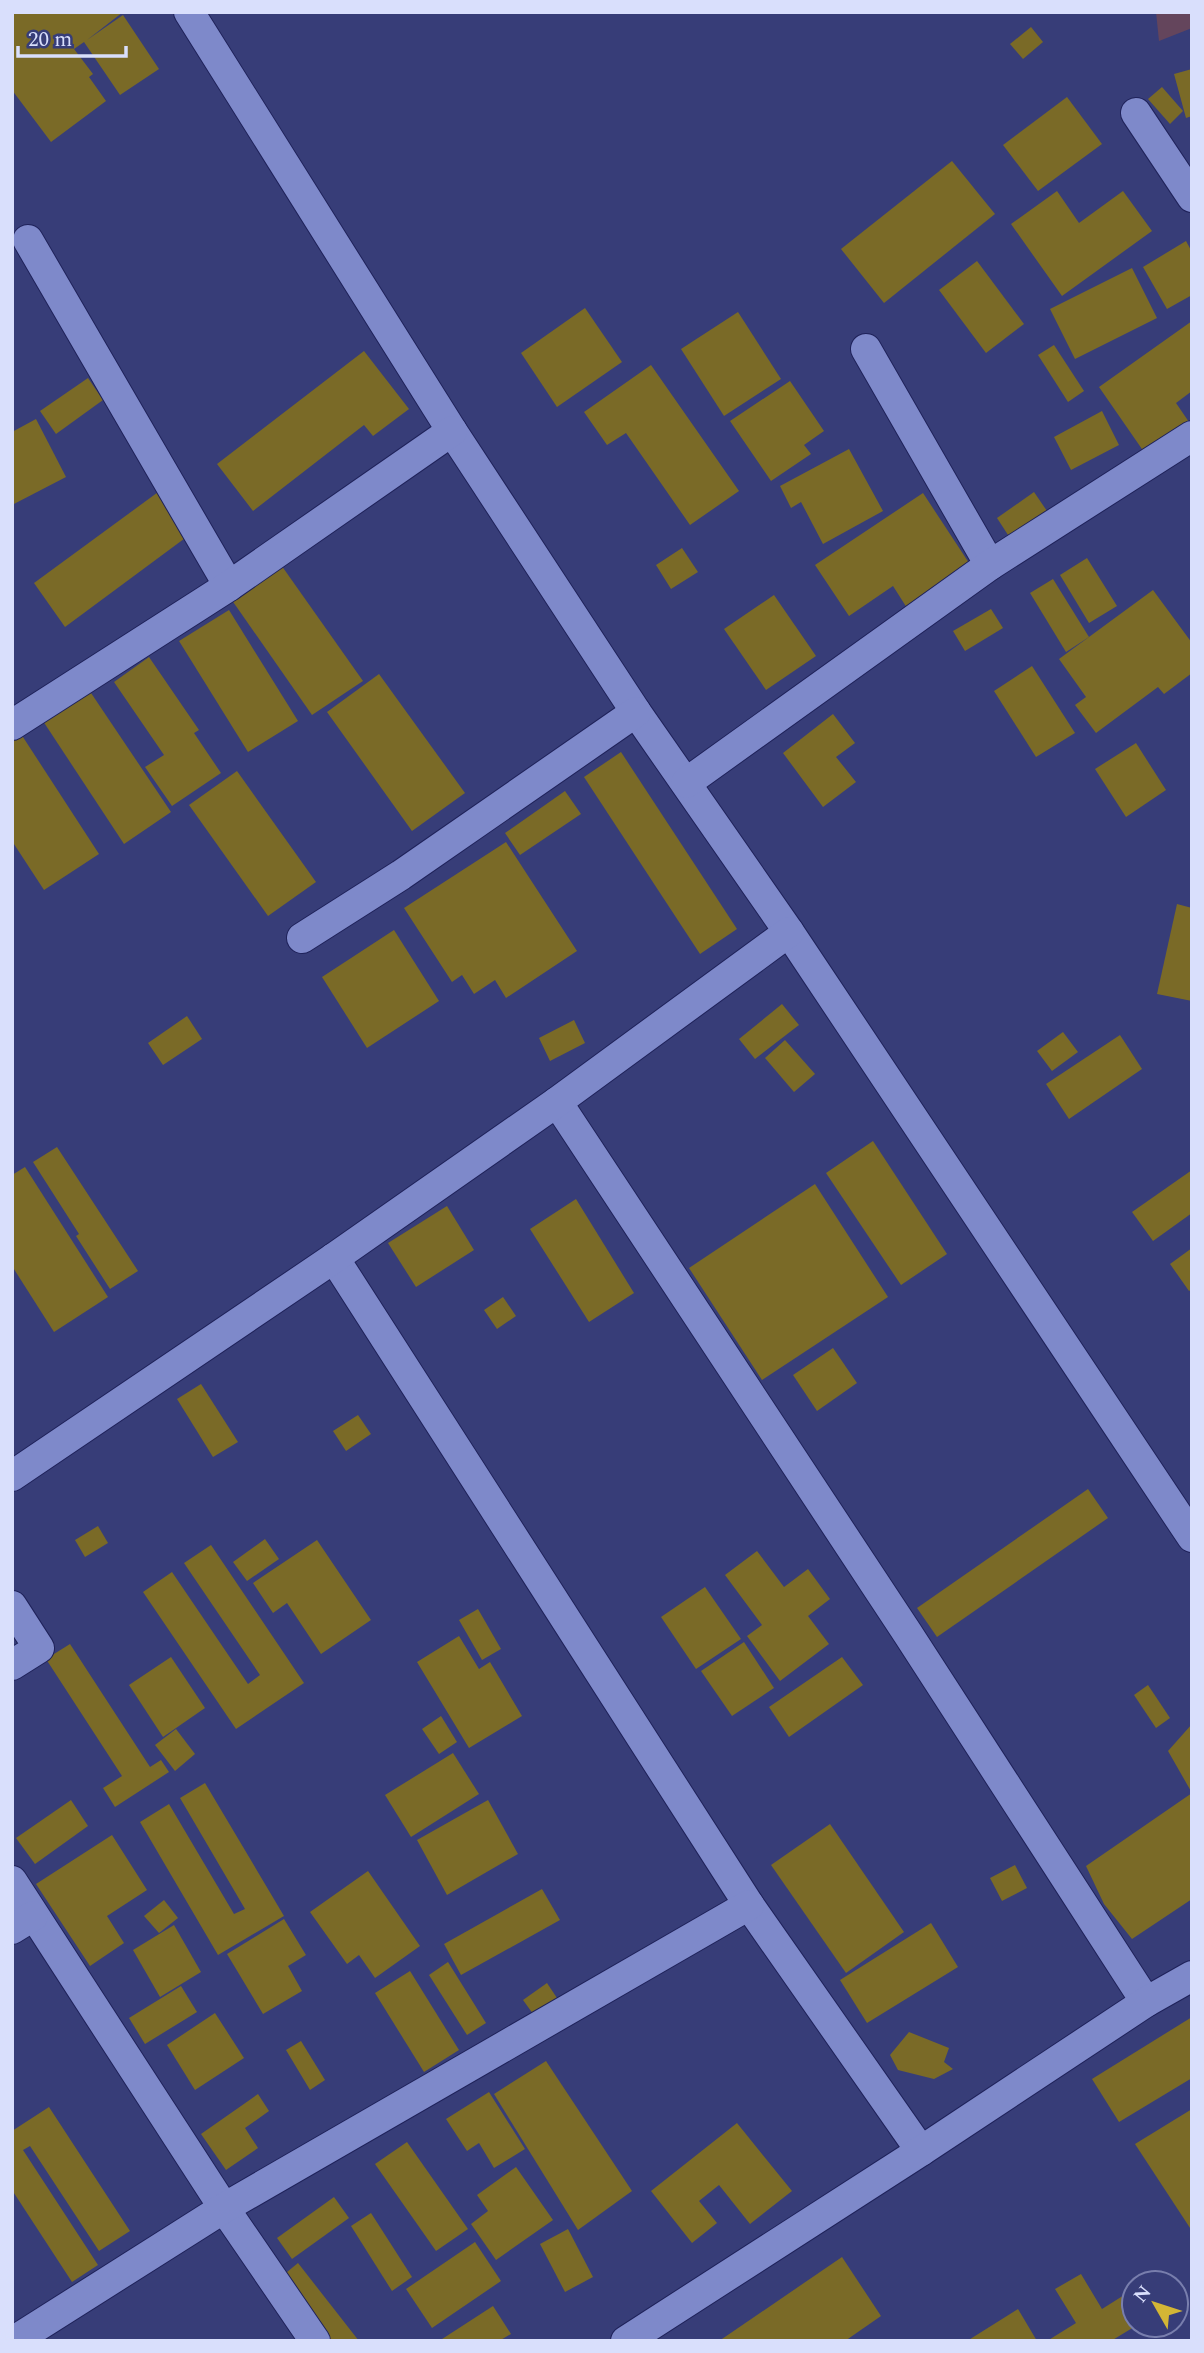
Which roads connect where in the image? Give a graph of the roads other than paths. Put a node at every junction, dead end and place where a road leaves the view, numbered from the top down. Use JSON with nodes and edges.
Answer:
{"nodes":[{"id":1,"x":189,"y":12,"type":"edge"},
{"id":2,"x":1136,"y":113,"type":"dead end"},
{"id":3,"x":1192,"y":197,"type":"edge"},
{"id":4,"x":29,"y":240,"type":"dead end"},
{"id":5,"x":866,"y":349,"type":"dead end"},
{"id":6,"x":452,"y":431,"type":"junction"},
{"id":7,"x":1192,"y":436,"type":"edge"},
{"id":8,"x":990,"y":565,"type":"junction"},
{"id":9,"x":229,"y":586,"type":"junction"},
{"id":10,"x":636,"y":712,"type":"junction"},
{"id":11,"x":12,"y":725,"type":"edge"},
{"id":12,"x":686,"y":783,"type":"junction"},
{"id":13,"x":789,"y":932,"type":"junction"},
{"id":14,"x":302,"y":938,"type":"dead end"},
{"id":15,"x":557,"y":1102,"type":"junction"},
{"id":16,"x":334,"y":1258,"type":"junction"},
{"id":17,"x":12,"y":1476,"type":"edge"},
{"id":18,"x":1192,"y":1537,"type":"edge"},
{"id":19,"x":12,"y":1606,"type":"edge"},
{"id":20,"x":12,"y":1665,"type":"edge"},
{"id":21,"x":12,"y":1881,"type":"edge"},
{"id":22,"x":750,"y":1905,"type":"junction"},
{"id":23,"x":23,"y":1923,"type":"edge"},
{"id":24,"x":1192,"y":1976,"type":"edge"},
{"id":25,"x":1146,"y":2002,"type":"junction"},
{"id":26,"x":921,"y":2151,"type":"junction"},
{"id":27,"x":224,"y":2207,"type":"junction"},
{"id":28,"x":14,"y":2341,"type":"edge"},
{"id":29,"x":315,"y":2341,"type":"edge"},
{"id":30,"x":626,"y":2341,"type":"edge"}],
"edges":[{"from":1,"to":6,"type":"street"},
{"from":2,"to":3,"type":"street"},
{"from":4,"to":9,"type":"street"},
{"from":5,"to":8,"type":"street"},
{"from":6,"to":9,"type":"street"},
{"from":6,"to":10,"type":"street"},
{"from":7,"to":8,"type":"street"},
{"from":8,"to":12,"type":"street"},
{"from":9,"to":11,"type":"street"},
{"from":10,"to":12,"type":"street"},
{"from":10,"to":14,"type":"street"},
{"from":12,"to":13,"type":"street"},
{"from":13,"to":15,"type":"street"},
{"from":13,"to":18,"type":"street"},
{"from":15,"to":16,"type":"street"},
{"from":15,"to":25,"type":"street"},
{"from":16,"to":17,"type":"street"},
{"from":16,"to":22,"type":"street"},
{"from":19,"to":20,"type":"street"},
{"from":21,"to":23,"type":"street"},
{"from":22,"to":26,"type":"street"},
{"from":22,"to":27,"type":"street"},
{"from":23,"to":27,"type":"street"},
{"from":24,"to":25,"type":"street"},
{"from":25,"to":26,"type":"street"},
{"from":26,"to":30,"type":"street"},
{"from":27,"to":28,"type":"street"},
{"from":27,"to":29,"type":"street"}]}
